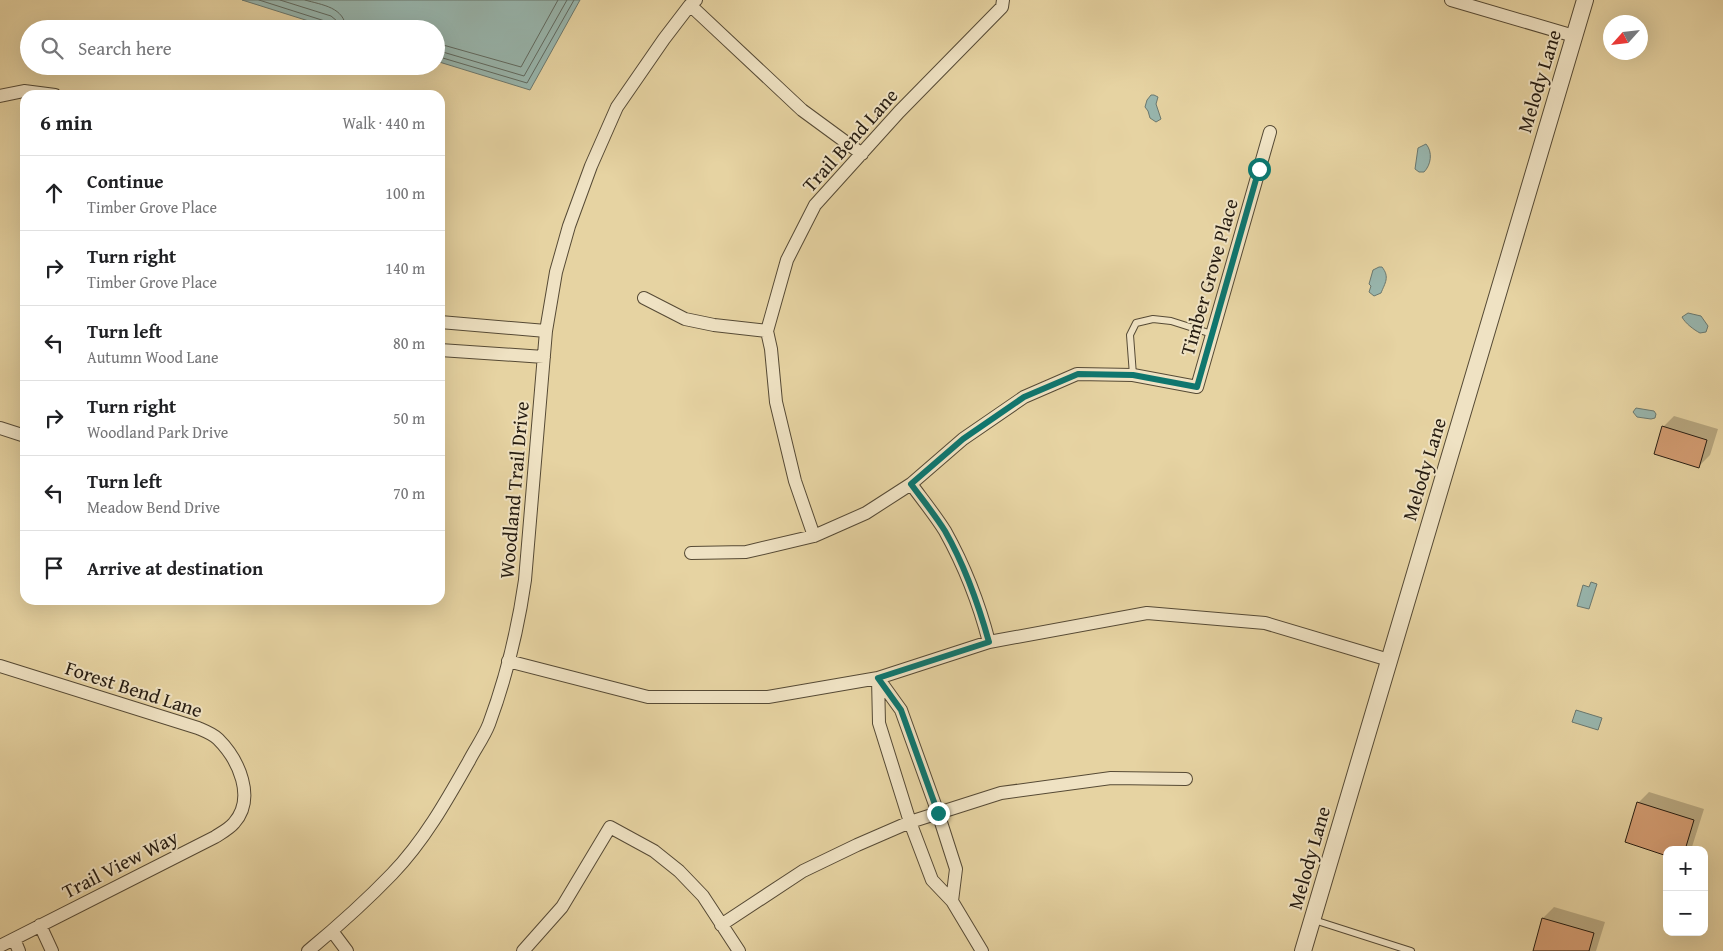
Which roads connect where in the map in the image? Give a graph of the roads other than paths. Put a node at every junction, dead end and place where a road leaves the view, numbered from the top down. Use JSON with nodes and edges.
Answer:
{"nodes":[{"id":1,"x":1003,"y":0,"type":"edge"},
{"id":2,"x":1451,"y":0,"type":"edge"},
{"id":3,"x":1585,"y":0,"type":"edge"},
{"id":4,"x":693,"y":2,"type":"edge"},
{"id":5,"x":1574,"y":36,"type":"junction"},
{"id":6,"x":20,"y":92,"type":"edge"},
{"id":7,"x":0,"y":96,"type":"edge"},
{"id":8,"x":1270,"y":132,"type":"dead end"},
{"id":9,"x":862,"y":154,"type":"junction"},
{"id":10,"x":644,"y":298,"type":"dead end"},
{"id":11,"x":445,"y":322,"type":"edge"},
{"id":12,"x":767,"y":330,"type":"junction"},
{"id":13,"x":546,"y":331,"type":"junction"},
{"id":14,"x":1212,"y":334,"type":"junction"},
{"id":15,"x":445,"y":350,"type":"edge"},
{"id":16,"x":544,"y":357,"type":"junction"},
{"id":17,"x":1133,"y":375,"type":"junction"},
{"id":18,"x":0,"y":428,"type":"edge"},
{"id":19,"x":20,"y":434,"type":"edge"},
{"id":20,"x":911,"y":484,"type":"junction"},
{"id":21,"x":814,"y":536,"type":"junction"},
{"id":22,"x":691,"y":553,"type":"dead end"},
{"id":23,"x":989,"y":642,"type":"junction"},
{"id":24,"x":1389,"y":660,"type":"junction"},
{"id":25,"x":508,"y":661,"type":"junction"},
{"id":26,"x":0,"y":666,"type":"edge"},
{"id":27,"x":878,"y":678,"type":"junction"},
{"id":28,"x":1186,"y":779,"type":"dead end"},
{"id":29,"x":245,"y":802,"type":"joint"},
{"id":30,"x":938,"y":813,"type":"junction"},
{"id":31,"x":910,"y":822,"type":"junction"},
{"id":32,"x":952,"y":901,"type":"junction"},
{"id":33,"x":1312,"y":920,"type":"junction"},
{"id":34,"x":40,"y":925,"type":"junction"},
{"id":35,"x":722,"y":925,"type":"junction"},
{"id":36,"x":332,"y":931,"type":"junction"},
{"id":37,"x":14,"y":939,"type":"junction"},
{"id":38,"x":0,"y":946,"type":"edge"},
{"id":39,"x":20,"y":951,"type":"edge"},
{"id":40,"x":52,"y":951,"type":"edge"},
{"id":41,"x":308,"y":951,"type":"edge"},
{"id":42,"x":347,"y":951,"type":"edge"},
{"id":43,"x":523,"y":951,"type":"edge"},
{"id":44,"x":739,"y":951,"type":"edge"},
{"id":45,"x":982,"y":951,"type":"edge"},
{"id":46,"x":1303,"y":951,"type":"edge"},
{"id":47,"x":1411,"y":951,"type":"edge"}],
"edges":[{"from":1,"to":9,"type":"street","name":"Trail Bend Lane"},
{"from":2,"to":5,"type":"street"},
{"from":3,"to":5,"type":"street","name":"Melody Lane"},
{"from":4,"to":9,"type":"street"},
{"from":4,"to":13,"type":"street","name":"Woodland Trail Drive"},
{"from":5,"to":24,"type":"street","name":"Melody Lane"},
{"from":6,"to":7,"type":"street"},
{"from":8,"to":14,"type":"street","name":"Timber Grove Place"},
{"from":9,"to":12,"type":"street","name":"Trail Bend Lane"},
{"from":10,"to":12,"type":"street"},
{"from":11,"to":13,"type":"street"},
{"from":12,"to":21,"type":"street","name":"Trail Bend Lane"},
{"from":13,"to":16,"type":"street","name":"Woodland Trail Drive"},
{"from":14,"to":17,"type":"street","name":"Timber Grove Place"},
{"from":14,"to":17,"type":"lane"},
{"from":15,"to":16,"type":"street"},
{"from":16,"to":25,"type":"street","name":"Woodland Trail Drive"},
{"from":17,"to":20,"type":"street","name":"Timber Grove Place"},
{"from":18,"to":19,"type":"street"},
{"from":20,"to":21,"type":"street","name":"Timber Grove Place"},
{"from":20,"to":23,"type":"street"},
{"from":21,"to":22,"type":"street","name":"Timber Grove Place"},
{"from":23,"to":24,"type":"street"},
{"from":23,"to":27,"type":"street"},
{"from":24,"to":33,"type":"street","name":"Melody Lane"},
{"from":25,"to":27,"type":"street"},
{"from":25,"to":36,"type":"street","name":"Woodland Trail Drive"},
{"from":26,"to":29,"type":"street","name":"Forest Bend Lane"},
{"from":27,"to":30,"type":"street"},
{"from":27,"to":31,"type":"street"},
{"from":28,"to":30,"type":"street"},
{"from":29,"to":34,"type":"street","name":"Trail View Way"},
{"from":30,"to":31,"type":"street"},
{"from":30,"to":32,"type":"street"},
{"from":31,"to":32,"type":"street"},
{"from":31,"to":35,"type":"street"},
{"from":32,"to":45,"type":"street"},
{"from":33,"to":46,"type":"street","name":"Melody Lane"},
{"from":33,"to":47,"type":"lane"},
{"from":34,"to":37,"type":"street","name":"Trail View Way"},
{"from":34,"to":40,"type":"street"},
{"from":35,"to":43,"type":"street"},
{"from":35,"to":44,"type":"street"},
{"from":36,"to":41,"type":"street","name":"Woodland Trail Drive"},
{"from":36,"to":42,"type":"street"},
{"from":37,"to":38,"type":"street","name":"Trail View Way"},
{"from":37,"to":39,"type":"street"}]}
